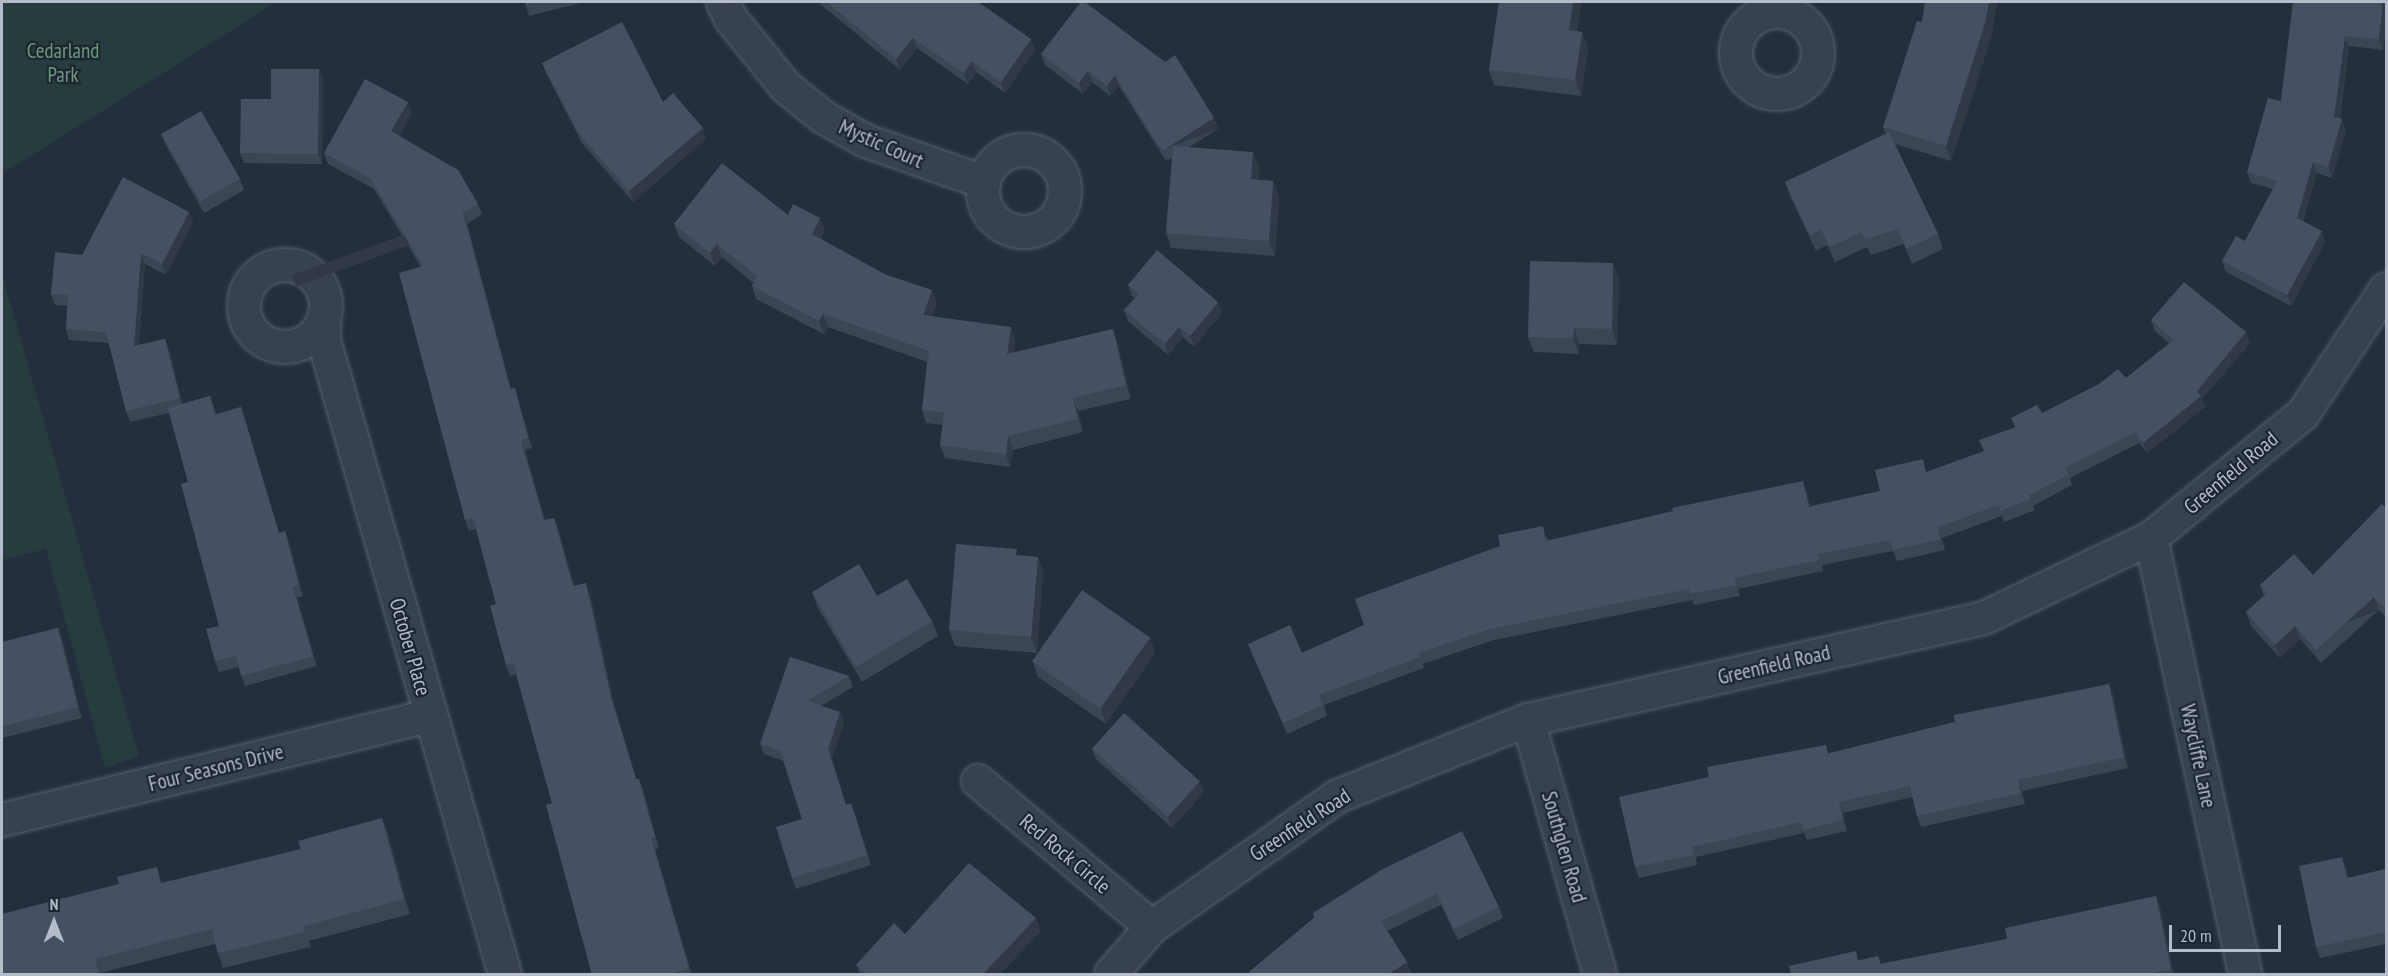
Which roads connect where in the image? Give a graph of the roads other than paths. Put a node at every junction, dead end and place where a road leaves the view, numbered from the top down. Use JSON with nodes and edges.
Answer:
{"nodes":[{"id":1,"x":723,"y":2,"type":"edge"},
{"id":2,"x":984,"y":182,"type":"dead end"},
{"id":3,"x":2386,"y":289,"type":"edge"},
{"id":4,"x":324,"y":317,"type":"dead end"},
{"id":5,"x":2151,"y":538,"type":"junction"},
{"id":6,"x":430,"y":716,"type":"junction"},
{"id":7,"x":1528,"y":720,"type":"junction"},
{"id":8,"x":978,"y":781,"type":"dead end"},
{"id":9,"x":2,"y":820,"type":"edge"},
{"id":10,"x":1152,"y":927,"type":"junction"},
{"id":11,"x":505,"y":975,"type":"edge"},
{"id":12,"x":1111,"y":975,"type":"edge"},
{"id":13,"x":1600,"y":975,"type":"edge"},
{"id":14,"x":2245,"y":975,"type":"edge"}],
"edges":[{"from":1,"to":2,"type":"street","name":"Mystic Court"},
{"from":3,"to":5,"type":"street","name":"Greenfield Road"},
{"from":4,"to":6,"type":"street","name":"October Place"},
{"from":5,"to":7,"type":"street","name":"Greenfield Road"},
{"from":5,"to":14,"type":"street","name":"Waycliffe Lane"},
{"from":6,"to":9,"type":"street","name":"Four Seasons Drive"},
{"from":6,"to":11,"type":"street","name":"October Place"},
{"from":7,"to":10,"type":"street","name":"Greenfield Road"},
{"from":7,"to":13,"type":"street","name":"Southglen Road"},
{"from":8,"to":10,"type":"street","name":"Red Rock Circle"},
{"from":10,"to":12,"type":"street","name":"Greenfield Road"}]}
